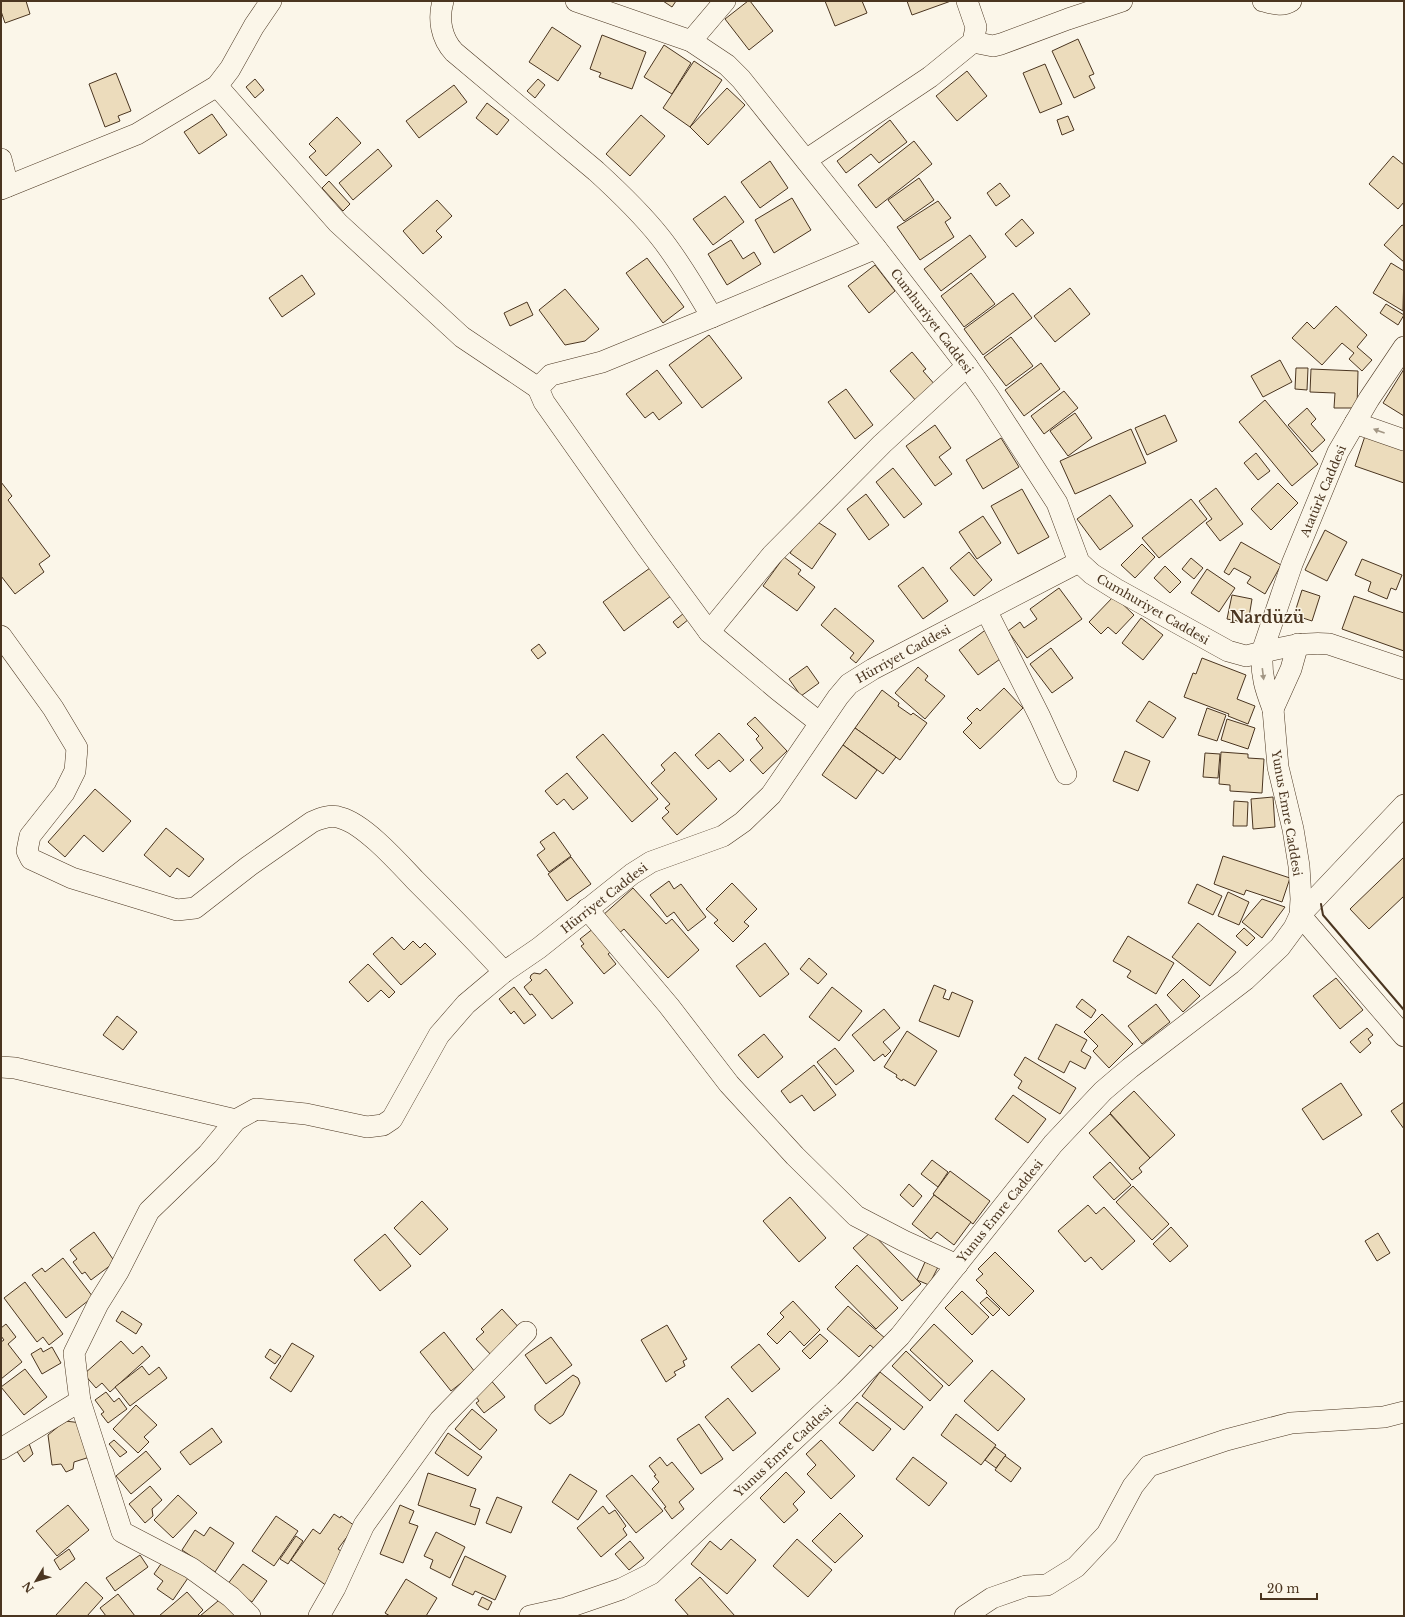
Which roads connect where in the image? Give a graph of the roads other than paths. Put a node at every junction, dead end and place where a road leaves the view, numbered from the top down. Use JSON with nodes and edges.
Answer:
{"nodes":[{"id":1,"x":271,"y":1,"type":"edge"},
{"id":2,"x":442,"y":1,"type":"edge"},
{"id":3,"x":576,"y":1,"type":"edge"},
{"id":4,"x":725,"y":1,"type":"edge"},
{"id":5,"x":967,"y":1,"type":"edge"},
{"id":6,"x":1122,"y":1,"type":"edge"},
{"id":7,"x":1263,"y":1,"type":"edge"},
{"id":8,"x":1291,"y":1,"type":"edge"},
{"id":9,"x":691,"y":41,"type":"junction"},
{"id":10,"x":974,"y":42,"type":"junction"},
{"id":11,"x":217,"y":86,"type":"junction"},
{"id":12,"x":1,"y":159,"type":"edge"},
{"id":13,"x":806,"y":160,"type":"junction"},
{"id":14,"x":5,"y":188,"type":"edge"},
{"id":15,"x":876,"y":248,"type":"junction"},
{"id":16,"x":712,"y":317,"type":"junction"},
{"id":17,"x":1404,"y":347,"type":"edge"},
{"id":18,"x":967,"y":366,"type":"junction"},
{"id":19,"x":538,"y":388,"type":"junction"},
{"id":20,"x":1355,"y":422,"type":"junction"},
{"id":21,"x":1404,"y":440,"type":"edge"},
{"id":22,"x":1079,"y":562,"type":"junction"},
{"id":23,"x":986,"y":610,"type":"junction"},
{"id":24,"x":709,"y":632,"type":"junction"},
{"id":25,"x":1,"y":636,"type":"edge"},
{"id":26,"x":1298,"y":644,"type":"junction"},
{"id":27,"x":1262,"y":652,"type":"junction"},
{"id":28,"x":1404,"y":669,"type":"edge"},
{"id":29,"x":1273,"y":709,"type":"junction"},
{"id":30,"x":820,"y":723,"type":"junction"},
{"id":31,"x":1066,"y":774,"type":"dead end"},
{"id":32,"x":1404,"y":806,"type":"edge"},
{"id":33,"x":587,"y":909,"type":"junction"},
{"id":34,"x":1300,"y":915,"type":"junction"},
{"id":35,"x":504,"y":972,"type":"junction"},
{"id":36,"x":1404,"y":1036,"type":"edge"},
{"id":37,"x":1,"y":1066,"type":"edge"},
{"id":38,"x":236,"y":1120,"type":"junction"},
{"id":39,"x":957,"y":1265,"type":"junction"},
{"id":40,"x":526,"y":1332,"type":"dead end"},
{"id":41,"x":80,"y":1401,"type":"junction"},
{"id":42,"x":1404,"y":1412,"type":"edge"},
{"id":43,"x":1,"y":1449,"type":"edge"},
{"id":44,"x":570,"y":1612,"type":"edge"},
{"id":45,"x":250,"y":1616,"type":"edge"},
{"id":46,"x":319,"y":1616,"type":"edge"},
{"id":47,"x":530,"y":1616,"type":"edge"},
{"id":48,"x":965,"y":1616,"type":"edge"}],
"edges":[{"from":1,"to":11,"type":"street"},
{"from":2,"to":16,"type":"street"},
{"from":3,"to":9,"type":"street","name":"Cumhuriyet Caddesi"},
{"from":4,"to":9,"type":"street"},
{"from":5,"to":10,"type":"street"},
{"from":6,"to":10,"type":"street"},
{"from":7,"to":8,"type":"street"},
{"from":9,"to":13,"type":"street","name":"Cumhuriyet Caddesi"},
{"from":10,"to":13,"type":"street"},
{"from":11,"to":14,"type":"street"},
{"from":11,"to":19,"type":"street"},
{"from":12,"to":14,"type":"street"},
{"from":13,"to":15,"type":"street","name":"Cumhuriyet Caddesi"},
{"from":15,"to":16,"type":"street"},
{"from":15,"to":18,"type":"street","name":"Cumhuriyet Caddesi"},
{"from":16,"to":19,"type":"street"},
{"from":17,"to":20,"type":"street","name":"Atatürk Caddesi"},
{"from":18,"to":22,"type":"street","name":"Cumhuriyet Caddesi"},
{"from":18,"to":24,"type":"street"},
{"from":19,"to":24,"type":"street"},
{"from":21,"to":20,"type":"street","one_way":true},
{"from":20,"to":27,"type":"street","name":"Atatürk Caddesi"},
{"from":22,"to":23,"type":"street","name":"Hürriyet Caddesi"},
{"from":22,"to":27,"type":"street","name":"Cumhuriyet Caddesi"},
{"from":23,"to":30,"type":"street","name":"Hürriyet Caddesi"},
{"from":23,"to":31,"type":"street"},
{"from":24,"to":30,"type":"street"},
{"from":25,"to":35,"type":"street"},
{"from":26,"to":27,"type":"street","name":"Cumhuriyet Caddesi"},
{"from":26,"to":28,"type":"street","name":"Cumhuriyet Caddesi"},
{"from":26,"to":29,"type":"street"},
{"from":27,"to":29,"type":"street","one_way":true},
{"from":29,"to":34,"type":"street","name":"Yunus Emre Caddesi"},
{"from":30,"to":33,"type":"street","name":"Hürriyet Caddesi"},
{"from":32,"to":34,"type":"street"},
{"from":33,"to":35,"type":"street","name":"Hürriyet Caddesi"},
{"from":33,"to":39,"type":"street"},
{"from":34,"to":36,"type":"street"},
{"from":34,"to":39,"type":"street","name":"Yunus Emre Caddesi"},
{"from":35,"to":38,"type":"street","name":"Hürriyet Caddesi"},
{"from":37,"to":38,"type":"street"},
{"from":38,"to":41,"type":"street"},
{"from":39,"to":44,"type":"street","name":"Yunus Emre Caddesi"},
{"from":40,"to":46,"type":"street"},
{"from":41,"to":43,"type":"street"},
{"from":41,"to":45,"type":"street"},
{"from":42,"to":48,"type":"street"},
{"from":44,"to":47,"type":"street","name":"Yunus Emre Caddesi"}]}
